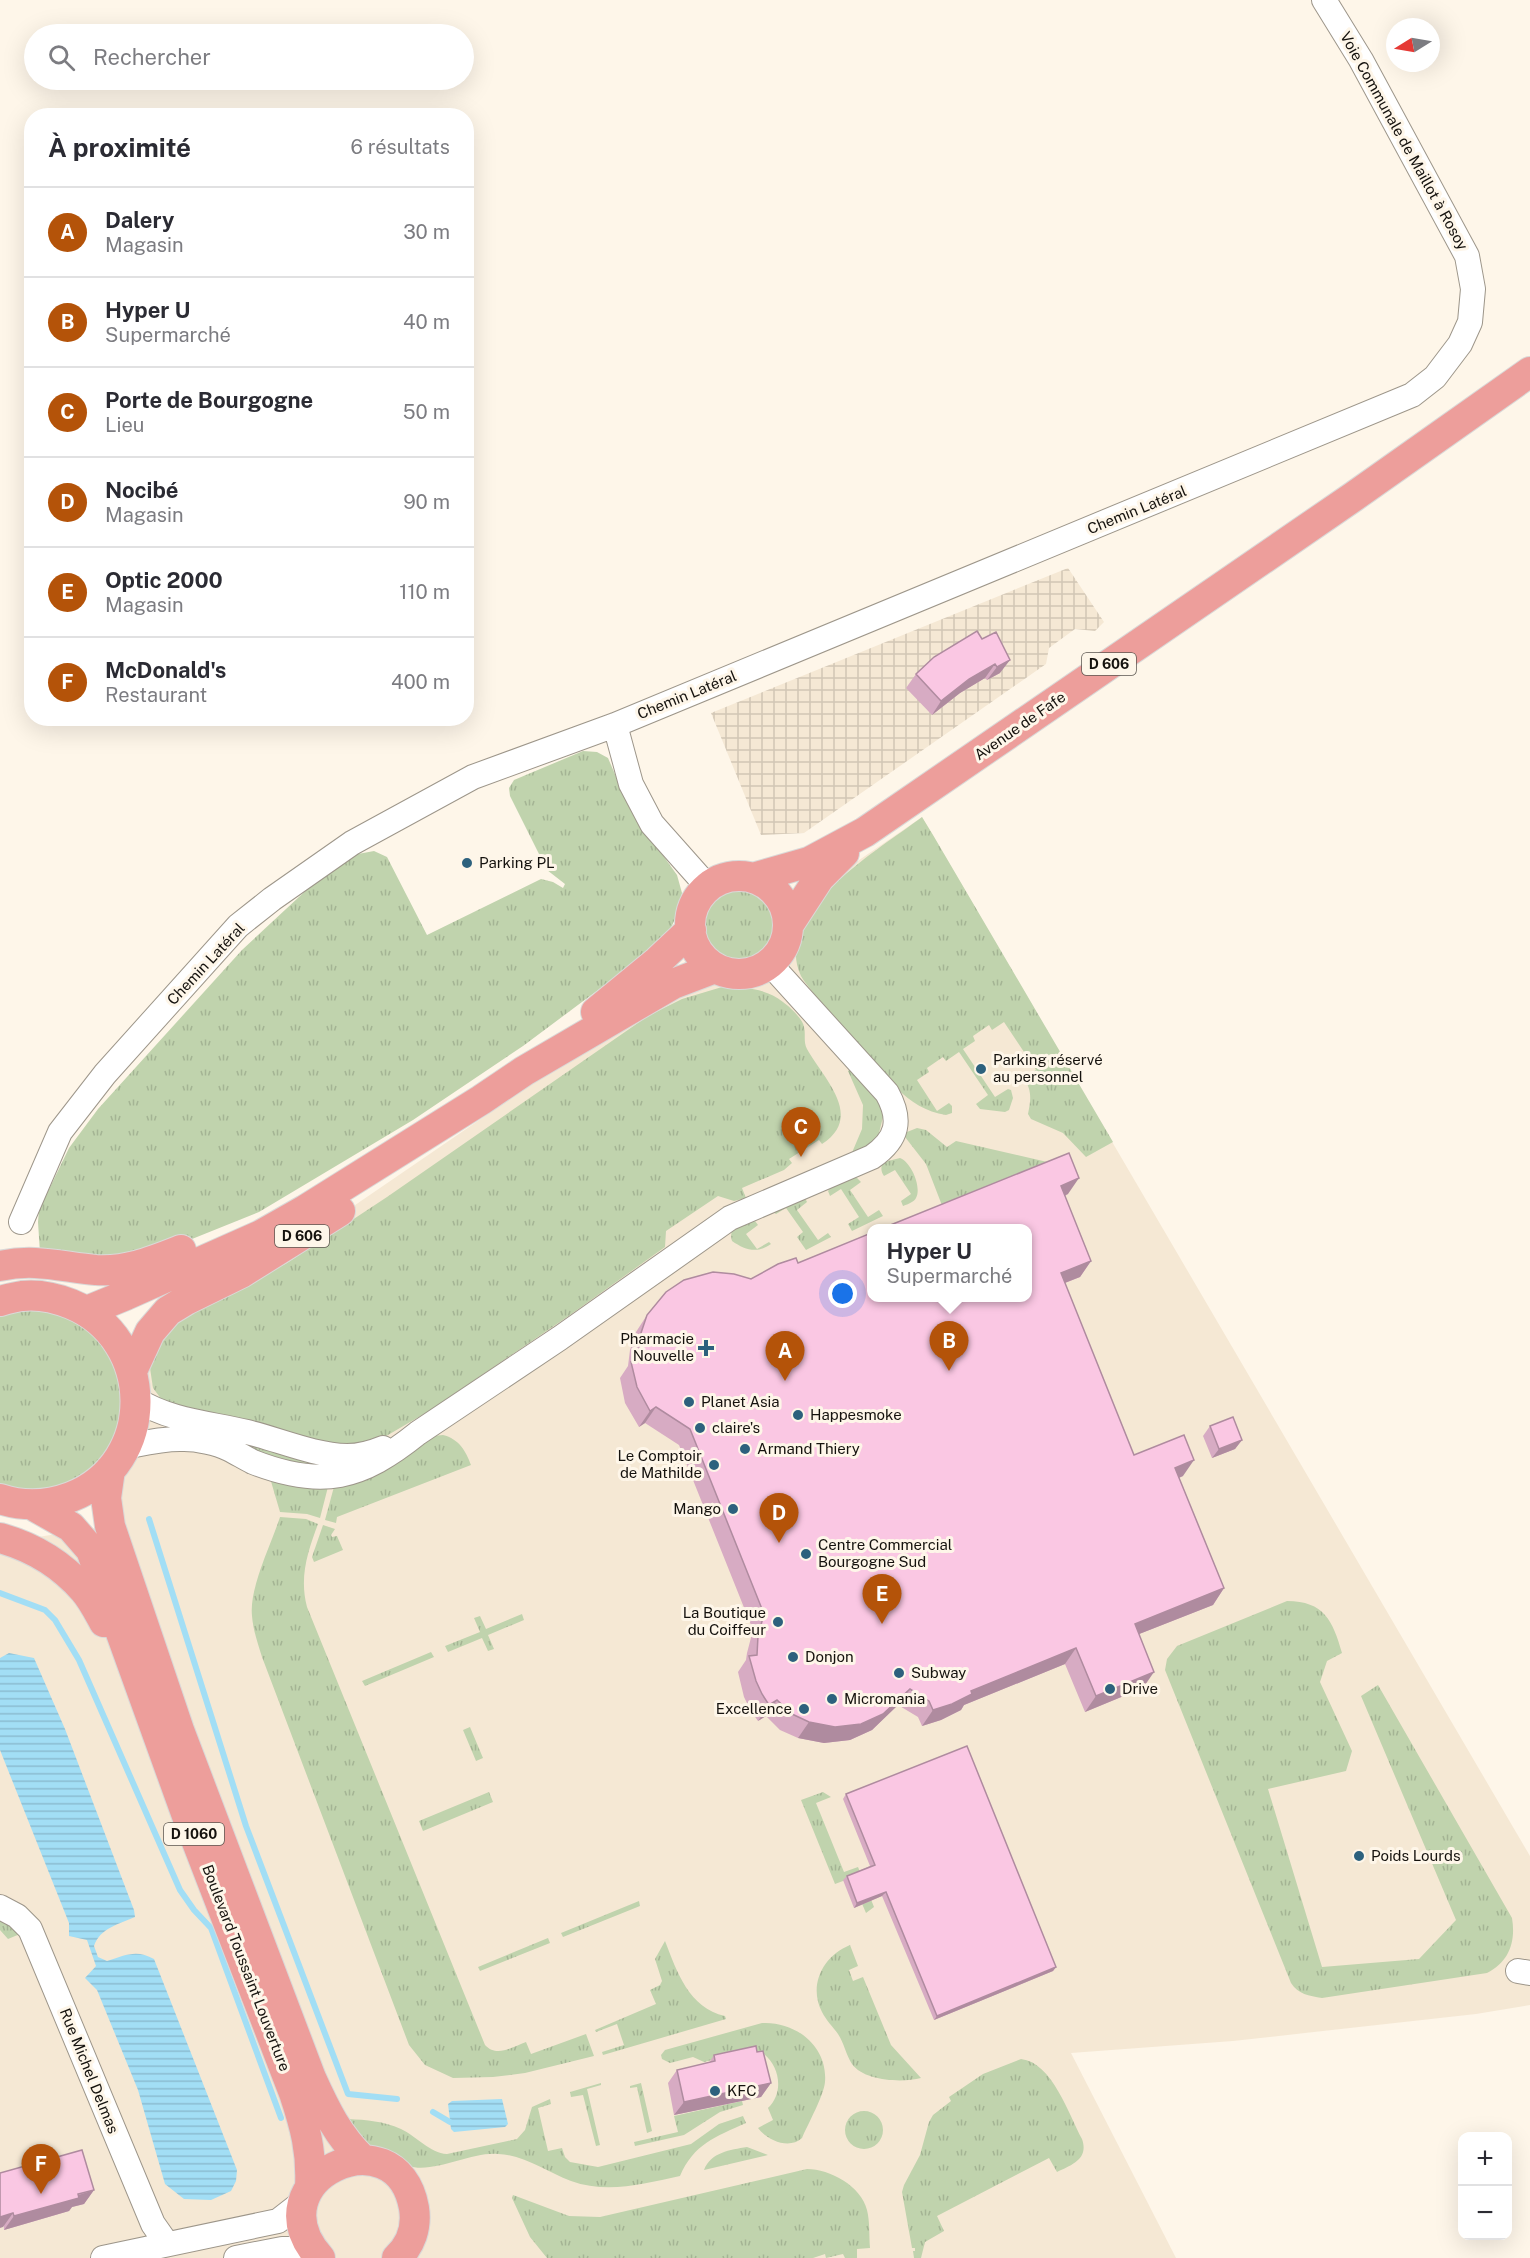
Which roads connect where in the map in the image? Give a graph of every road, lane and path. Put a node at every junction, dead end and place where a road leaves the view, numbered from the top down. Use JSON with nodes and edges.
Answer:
{"nodes":[{"id":1,"x":1324,"y":0,"type":"edge"},
{"id":2,"x":1470,"y":322,"type":"joint"},
{"id":3,"x":1530,"y":372,"type":"edge"},
{"id":4,"x":615,"y":725,"type":"junction"},
{"id":5,"x":865,"y":832,"type":"junction"},
{"id":6,"x":753,"y":878,"type":"junction"},
{"id":7,"x":708,"y":887,"type":"junction"},
{"id":8,"x":789,"y":924,"type":"junction"},
{"id":9,"x":691,"y":930,"type":"junction"},
{"id":10,"x":770,"y":964,"type":"junction"},
{"id":11,"x":715,"y":968,"type":"junction"},
{"id":12,"x":524,"y":1071,"type":"junction"},
{"id":13,"x":481,"y":1100,"type":"junction"},
{"id":14,"x":350,"y":1180,"type":"junction"},
{"id":15,"x":21,"y":1222,"type":"dead end"},
{"id":16,"x":0,"y":1266,"type":"edge"},
{"id":17,"x":0,"y":1301,"type":"edge"},
{"id":18,"x":87,"y":1311,"type":"junction"},
{"id":19,"x":135,"y":1385,"type":"junction"},
{"id":20,"x":418,"y":1433,"type":"junction"},
{"id":21,"x":118,"y":1459,"type":"junction"},
{"id":22,"x":0,"y":1499,"type":"edge"},
{"id":23,"x":34,"y":1506,"type":"junction"},
{"id":24,"x":0,"y":1538,"type":"edge"},
{"id":25,"x":187,"y":1816,"type":"junction"},
{"id":26,"x":0,"y":1907,"type":"edge"},
{"id":27,"x":363,"y":2160,"type":"junction"},
{"id":28,"x":308,"y":2194,"type":"junction"},
{"id":29,"x":167,"y":2244,"type":"junction"},
{"id":30,"x":316,"y":2253,"type":"edge"},
{"id":31,"x":399,"y":2257,"type":"edge"},
{"id":32,"x":103,"y":2258,"type":"edge"},
{"id":33,"x":236,"y":2258,"type":"edge"}],
"edges":[{"from":1,"to":2,"type":"street","name":"Voie Communale de Maillot à Rosoy"},
{"from":2,"to":4,"type":"street","name":"Chemin Latéral"},
{"from":3,"to":5,"type":"main road","name":"Avenue de Fafe","number":"D 606"},
{"from":4,"to":7,"type":"street"},
{"from":4,"to":15,"type":"street","name":"Chemin Latéral"},
{"from":5,"to":6,"type":"main road","name":"Avenue de Fafe","number":"D 606"},
{"from":5,"to":8,"type":"main road","name":"Avenue de Fafe","number":"D 606"},
{"from":6,"to":7,"type":"main road"},
{"from":6,"to":8,"type":"main road"},
{"from":7,"to":9,"type":"main road"},
{"from":8,"to":10,"type":"main road"},
{"from":9,"to":11,"type":"main road"},
{"from":9,"to":12,"type":"main road","number":"D 606"},
{"from":10,"to":11,"type":"main road"},
{"from":10,"to":20,"type":"street"},
{"from":11,"to":12,"type":"main road","number":"D 606"},
{"from":12,"to":13,"type":"main road","number":"D 606"},
{"from":13,"to":14,"type":"main road","number":"D 606"},
{"from":13,"to":19,"type":"main road","number":"D 606"},
{"from":14,"to":16,"type":"main road","number":"D 606"},
{"from":14,"to":18,"type":"main road","number":"D 606"},
{"from":17,"to":18,"type":"main road"},
{"from":18,"to":19,"type":"main road"},
{"from":19,"to":20,"type":"street"},
{"from":19,"to":21,"type":"main road","name":"Boulevard Toussaint Louverture"},
{"from":20,"to":21,"type":"street"},
{"from":21,"to":23,"type":"main road"},
{"from":21,"to":27,"type":"main road","name":"Boulevard Toussaint Louverture","number":"D 1060"},
{"from":22,"to":23,"type":"main road"},
{"from":23,"to":25,"type":"main road","name":"Boulevard Toussaint Louverture","number":"D 1060"},
{"from":24,"to":25,"type":"main road"},
{"from":25,"to":28,"type":"main road","name":"Boulevard Toussaint Louverture","number":"D 1060"},
{"from":26,"to":29,"type":"street","name":"Rue Michel Delmas"},
{"from":27,"to":28,"type":"main road"},
{"from":27,"to":31,"type":"main road"},
{"from":28,"to":29,"type":"street"},
{"from":28,"to":30,"type":"main road","name":"Boulevard Toussaint Louverture"},
{"from":29,"to":32,"type":"street"},
{"from":30,"to":33,"type":"street"}]}
